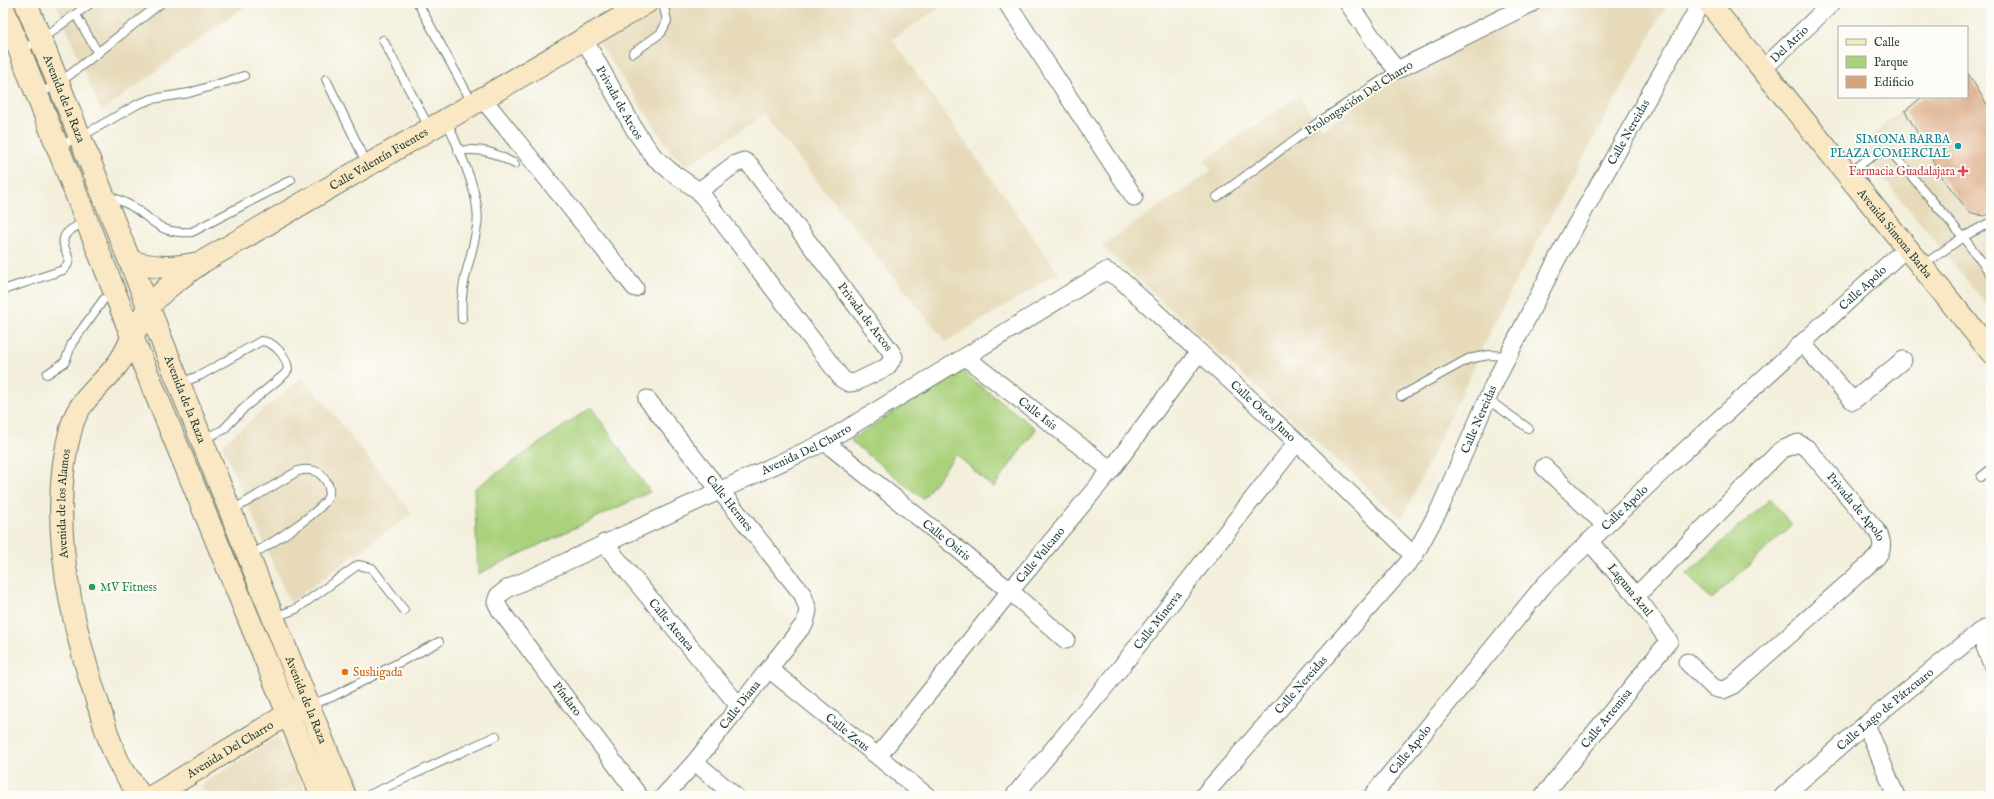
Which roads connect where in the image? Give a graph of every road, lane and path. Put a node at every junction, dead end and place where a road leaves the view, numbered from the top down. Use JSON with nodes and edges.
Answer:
{"nodes":[{"id":1,"x":26,"y":3,"type":"edge"},
{"id":2,"x":91,"y":3,"type":"edge"},
{"id":3,"x":161,"y":3,"type":"edge"},
{"id":4,"x":418,"y":3,"type":"edge"},
{"id":5,"x":646,"y":3,"type":"edge"},
{"id":6,"x":663,"y":3,"type":"edge"},
{"id":7,"x":1007,"y":3,"type":"edge"},
{"id":8,"x":1348,"y":3,"type":"edge"},
{"id":9,"x":1532,"y":3,"type":"edge"},
{"id":10,"x":1701,"y":3,"type":"edge"},
{"id":11,"x":1709,"y":3,"type":"edge"},
{"id":12,"x":1832,"y":3,"type":"edge"},
{"id":13,"x":3,"y":8,"type":"edge"},
{"id":14,"x":76,"y":15,"type":"junction"},
{"id":15,"x":584,"y":39,"type":"junction"},
{"id":16,"x":40,"y":40,"type":"junction"},
{"id":17,"x":383,"y":40,"type":"dead end"},
{"id":18,"x":20,"y":50,"type":"junction"},
{"id":19,"x":98,"y":53,"type":"junction"},
{"id":20,"x":633,"y":53,"type":"dead end"},
{"id":21,"x":1763,"y":69,"type":"junction"},
{"id":22,"x":1397,"y":70,"type":"junction"},
{"id":23,"x":244,"y":76,"type":"dead end"},
{"id":24,"x":326,"y":80,"type":"dead end"},
{"id":25,"x":58,"y":84,"type":"junction"},
{"id":26,"x":37,"y":94,"type":"junction"},
{"id":27,"x":478,"y":102,"type":"junction"},
{"id":28,"x":439,"y":125,"type":"junction"},
{"id":29,"x":80,"y":137,"type":"junction"},
{"id":30,"x":57,"y":146,"type":"junction"},
{"id":31,"x":458,"y":151,"type":"junction"},
{"id":32,"x":515,"y":164,"type":"dead end"},
{"id":33,"x":368,"y":166,"type":"junction"},
{"id":34,"x":1848,"y":175,"type":"junction"},
{"id":35,"x":291,"y":180,"type":"dead end"},
{"id":36,"x":699,"y":191,"type":"junction"},
{"id":37,"x":103,"y":193,"type":"junction"},
{"id":38,"x":1134,"y":197,"type":"dead end"},
{"id":39,"x":1217,"y":197,"type":"dead end"},
{"id":40,"x":87,"y":221,"type":"junction"},
{"id":41,"x":1991,"y":223,"type":"edge"},
{"id":42,"x":1963,"y":238,"type":"junction"},
{"id":43,"x":1907,"y":247,"type":"junction"},
{"id":44,"x":131,"y":261,"type":"junction"},
{"id":45,"x":202,"y":262,"type":"junction"},
{"id":46,"x":1922,"y":266,"type":"junction"},
{"id":47,"x":1106,"y":271,"type":"joint"},
{"id":48,"x":1991,"y":274,"type":"edge"},
{"id":49,"x":634,"y":288,"type":"dead end"},
{"id":50,"x":3,"y":290,"type":"edge"},
{"id":51,"x":116,"y":295,"type":"junction"},
{"id":52,"x":149,"y":306,"type":"junction"},
{"id":53,"x":462,"y":319,"type":"dead end"},
{"id":54,"x":133,"y":338,"type":"junction"},
{"id":55,"x":1802,"y":343,"type":"junction"},
{"id":56,"x":1199,"y":352,"type":"junction"},
{"id":57,"x":1991,"y":352,"type":"edge"},
{"id":58,"x":1508,"y":356,"type":"junction"},
{"id":59,"x":964,"y":357,"type":"junction"},
{"id":60,"x":1903,"y":360,"type":"dead end"},
{"id":61,"x":46,"y":374,"type":"dead end"},
{"id":62,"x":180,"y":384,"type":"junction"},
{"id":63,"x":1401,"y":396,"type":"dead end"},
{"id":64,"x":647,"y":399,"type":"dead end"},
{"id":65,"x":1487,"y":399,"type":"junction"},
{"id":66,"x":1528,"y":428,"type":"dead end"},
{"id":67,"x":202,"y":439,"type":"junction"},
{"id":68,"x":825,"y":442,"type":"junction"},
{"id":69,"x":1297,"y":442,"type":"junction"},
{"id":70,"x":1544,"y":467,"type":"dead end"},
{"id":71,"x":1991,"y":469,"type":"edge"},
{"id":72,"x":1111,"y":470,"type":"junction"},
{"id":73,"x":1981,"y":477,"type":"dead end"},
{"id":74,"x":719,"y":490,"type":"junction"},
{"id":75,"x":231,"y":511,"type":"junction"},
{"id":76,"x":1605,"y":525,"type":"junction"},
{"id":77,"x":1589,"y":540,"type":"junction"},
{"id":78,"x":604,"y":543,"type":"junction"},
{"id":79,"x":249,"y":555,"type":"junction"},
{"id":80,"x":1414,"y":556,"type":"junction"},
{"id":81,"x":1010,"y":591,"type":"junction"},
{"id":82,"x":1636,"y":596,"type":"junction"},
{"id":83,"x":496,"y":602,"type":"joint"},
{"id":84,"x":404,"y":610,"type":"dead end"},
{"id":85,"x":808,"y":610,"type":"joint"},
{"id":86,"x":274,"y":618,"type":"junction"},
{"id":87,"x":1985,"y":629,"type":"edge"},
{"id":88,"x":1066,"y":640,"type":"dead end"},
{"id":89,"x":1669,"y":641,"type":"joint"},
{"id":90,"x":439,"y":642,"type":"dead end"},
{"id":91,"x":1687,"y":662,"type":"dead end"},
{"id":92,"x":1991,"y":662,"type":"edge"},
{"id":93,"x":769,"y":669,"type":"junction"},
{"id":94,"x":309,"y":705,"type":"junction"},
{"id":95,"x":739,"y":706,"type":"junction"},
{"id":96,"x":288,"y":714,"type":"junction"},
{"id":97,"x":1866,"y":724,"type":"junction"},
{"id":98,"x":496,"y":736,"type":"dead end"},
{"id":99,"x":879,"y":755,"type":"junction"},
{"id":100,"x":695,"y":762,"type":"junction"},
{"id":101,"x":142,"y":796,"type":"edge"},
{"id":102,"x":153,"y":796,"type":"edge"},
{"id":103,"x":322,"y":796,"type":"edge"},
{"id":104,"x":346,"y":796,"type":"edge"},
{"id":105,"x":367,"y":796,"type":"edge"},
{"id":106,"x":639,"y":796,"type":"edge"},
{"id":107,"x":664,"y":796,"type":"edge"},
{"id":108,"x":735,"y":796,"type":"edge"},
{"id":109,"x":927,"y":796,"type":"edge"},
{"id":110,"x":1014,"y":796,"type":"edge"},
{"id":111,"x":1203,"y":796,"type":"edge"},
{"id":112,"x":1372,"y":796,"type":"edge"},
{"id":113,"x":1543,"y":796,"type":"edge"},
{"id":114,"x":1782,"y":796,"type":"edge"},
{"id":115,"x":1896,"y":796,"type":"edge"}],
"edges":[{"from":1,"to":16,"type":"main road","name":"Avenida de la Raza"},
{"from":2,"to":14,"type":"lane"},
{"from":3,"to":19,"type":"lane"},
{"from":4,"to":27,"type":"lane"},
{"from":5,"to":15,"type":"main road","name":"Calle Valentín Fuentes"},
{"from":6,"to":20,"type":"lane"},
{"from":7,"to":38,"type":"street"},
{"from":8,"to":22,"type":"street"},
{"from":9,"to":22,"type":"street","name":"Prolongación Del Charro"},
{"from":10,"to":58,"type":"street","name":"Calle Nereidas"},
{"from":11,"to":21,"type":"main road","name":"Avenida Simona Barba"},
{"from":12,"to":21,"type":"street","name":"Del Atrio"},
{"from":13,"to":18,"type":"main road","name":"Avenida de la Raza"},
{"from":14,"to":16,"type":"lane"},
{"from":14,"to":19,"type":"lane"},
{"from":15,"to":27,"type":"main road","name":"Calle Valentín Fuentes"},
{"from":15,"to":36,"type":"street","name":"Privada de Arcos"},
{"from":16,"to":18,"type":"lane"},
{"from":16,"to":25,"type":"main road","name":"Avenida de la Raza"},
{"from":17,"to":28,"type":"lane"},
{"from":18,"to":26,"type":"main road","name":"Avenida de la Raza"},
{"from":19,"to":25,"type":"lane"},
{"from":21,"to":34,"type":"main road","name":"Avenida Simona Barba"},
{"from":22,"to":39,"type":"lane","name":"Prolongación Del Charro"},
{"from":23,"to":29,"type":"lane"},
{"from":24,"to":33,"type":"lane"},
{"from":25,"to":26,"type":"lane"},
{"from":25,"to":29,"type":"main road","name":"Avenida de la Raza"},
{"from":26,"to":30,"type":"main road","name":"Avenida de la Raza"},
{"from":27,"to":28,"type":"main road","name":"Calle Valentín Fuentes"},
{"from":27,"to":49,"type":"street"},
{"from":28,"to":31,"type":"lane"},
{"from":28,"to":33,"type":"main road","name":"Calle Valentín Fuentes"},
{"from":29,"to":30,"type":"lane"},
{"from":29,"to":37,"type":"main road","name":"Avenida de la Raza"},
{"from":30,"to":40,"type":"main road","name":"Avenida de la Raza"},
{"from":31,"to":32,"type":"lane"},
{"from":31,"to":53,"type":"lane"},
{"from":33,"to":45,"type":"main road","name":"Calle Valentín Fuentes"},
{"from":34,"to":42,"type":"lane"},
{"from":34,"to":43,"type":"main road","name":"Avenida Simona Barba"},
{"from":35,"to":37,"type":"lane"},
{"from":36,"to":36,"type":"street","name":"Privada de Arcos"},
{"from":37,"to":44,"type":"main road","name":"Avenida de la Raza"},
{"from":40,"to":50,"type":"lane"},
{"from":40,"to":51,"type":"main road","name":"Avenida de la Raza"},
{"from":41,"to":42,"type":"lane"},
{"from":42,"to":46,"type":"lane"},
{"from":42,"to":48,"type":"lane"},
{"from":43,"to":46,"type":"main road","name":"Avenida Simona Barba"},
{"from":43,"to":55,"type":"street","name":"Calle Apolo"},
{"from":44,"to":45,"type":"main road"},
{"from":44,"to":52,"type":"main road","name":"Avenida de la Raza"},
{"from":45,"to":52,"type":"main road","name":"Calle Valentín Fuentes"},
{"from":46,"to":57,"type":"main road","name":"Avenida Simona Barba"},
{"from":47,"to":56,"type":"street","name":"Calle Ostos Juno"},
{"from":47,"to":59,"type":"street","name":"Avenida Del Charro"},
{"from":51,"to":54,"type":"main road","name":"Avenida de la Raza"},
{"from":51,"to":61,"type":"lane"},
{"from":52,"to":54,"type":"main road","name":"Calle Valentín Fuentes"},
{"from":52,"to":62,"type":"main road","name":"Avenida de la Raza"},
{"from":54,"to":96,"type":"main road","name":"Avenida de la Raza"},
{"from":54,"to":101,"type":"main road","name":"Avenida de los Alamos"},
{"from":55,"to":60,"type":"street"},
{"from":55,"to":76,"type":"street","name":"Calle Apolo"},
{"from":56,"to":69,"type":"street","name":"Calle Ostos Juno"},
{"from":56,"to":72,"type":"street","name":"Calle Vulcano"},
{"from":58,"to":63,"type":"lane"},
{"from":58,"to":65,"type":"street","name":"Calle Nereidas"},
{"from":59,"to":68,"type":"street","name":"Avenida Del Charro"},
{"from":59,"to":72,"type":"street","name":"Calle Isis"},
{"from":62,"to":67,"type":"main road","name":"Avenida de la Raza"},
{"from":62,"to":67,"type":"lane"},
{"from":64,"to":74,"type":"street","name":"Calle Hermes"},
{"from":65,"to":66,"type":"lane"},
{"from":65,"to":80,"type":"street","name":"Calle Nereidas"},
{"from":67,"to":75,"type":"main road","name":"Avenida de la Raza"},
{"from":68,"to":74,"type":"street","name":"Avenida Del Charro"},
{"from":68,"to":81,"type":"street","name":"Calle Osiris"},
{"from":69,"to":80,"type":"street","name":"Calle Ostos Juno"},
{"from":69,"to":110,"type":"street","name":"Calle Minerva"},
{"from":70,"to":76,"type":"street"},
{"from":71,"to":73,"type":"lane"},
{"from":72,"to":81,"type":"street","name":"Calle Vulcano"},
{"from":74,"to":78,"type":"street","name":"Avenida Del Charro"},
{"from":74,"to":85,"type":"street","name":"Calle Hermes"},
{"from":75,"to":79,"type":"main road","name":"Avenida de la Raza"},
{"from":75,"to":79,"type":"lane"},
{"from":76,"to":77,"type":"street","name":"Calle Apolo"},
{"from":77,"to":82,"type":"street","name":"Laguna Azul"},
{"from":77,"to":112,"type":"street","name":"Calle Apolo"},
{"from":78,"to":83,"type":"street","name":"Avenida Del Charro"},
{"from":78,"to":95,"type":"street","name":"Calle Atenea"},
{"from":79,"to":86,"type":"main road","name":"Avenida de la Raza"},
{"from":80,"to":111,"type":"street","name":"Calle Nereidas"},
{"from":81,"to":88,"type":"street","name":"Calle Osiris"},
{"from":81,"to":99,"type":"street","name":"Calle Vulcano"},
{"from":82,"to":89,"type":"street","name":"Laguna Azul"},
{"from":82,"to":91,"type":"street","name":"Privada de Apolo"},
{"from":83,"to":106,"type":"street","name":"Píndaro"},
{"from":84,"to":86,"type":"lane"},
{"from":85,"to":93,"type":"street","name":"Calle Diana"},
{"from":86,"to":94,"type":"main road","name":"Avenida de la Raza"},
{"from":87,"to":92,"type":"street"},
{"from":87,"to":97,"type":"street","name":"Calle Lago de Pátzcuaro"},
{"from":89,"to":113,"type":"street","name":"Calle Artemisa"},
{"from":90,"to":94,"type":"lane"},
{"from":93,"to":95,"type":"street","name":"Calle Diana"},
{"from":93,"to":99,"type":"street","name":"Calle Zeus"},
{"from":94,"to":96,"type":"main road","name":"Avenida Del Charro"},
{"from":94,"to":104,"type":"main road","name":"Avenida de la Raza"},
{"from":95,"to":100,"type":"street","name":"Calle Diana"},
{"from":96,"to":102,"type":"main road","name":"Avenida Del Charro"},
{"from":96,"to":103,"type":"main road","name":"Avenida de la Raza"},
{"from":97,"to":114,"type":"street","name":"Calle Lago de Pátzcuaro"},
{"from":97,"to":115,"type":"street"},
{"from":98,"to":105,"type":"lane"},
{"from":99,"to":109,"type":"street","name":"Calle Zeus"},
{"from":100,"to":107,"type":"street","name":"Calle Diana"},
{"from":100,"to":108,"type":"street"}]}
